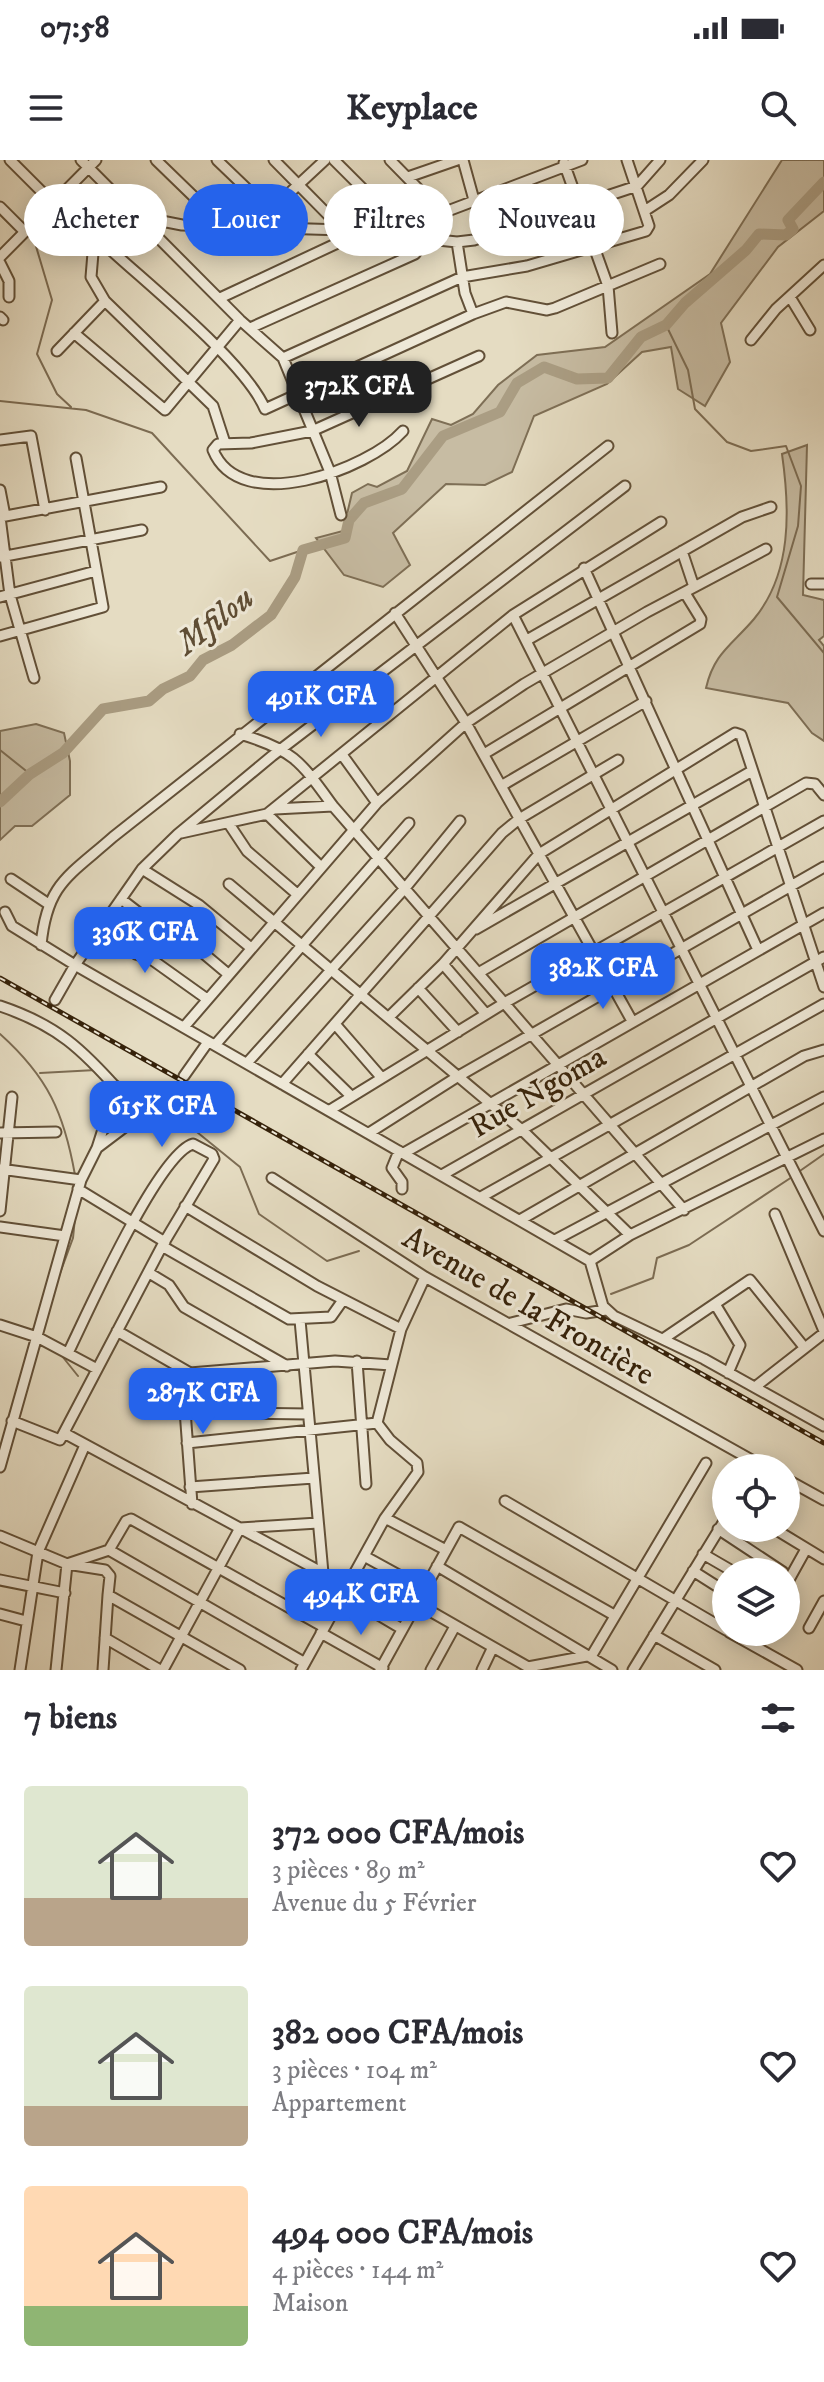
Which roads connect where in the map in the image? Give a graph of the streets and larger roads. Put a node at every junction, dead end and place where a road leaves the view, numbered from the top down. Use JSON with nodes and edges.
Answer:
{"nodes":[{"id":1,"x":10,"y":160,"type":"edge"},
{"id":2,"x":156,"y":160,"type":"edge"},
{"id":3,"x":217,"y":160,"type":"edge"},
{"id":4,"x":274,"y":160,"type":"edge"},
{"id":5,"x":325,"y":160,"type":"edge"},
{"id":6,"x":334,"y":160,"type":"edge"},
{"id":7,"x":390,"y":160,"type":"edge"},
{"id":8,"x":457,"y":160,"type":"edge"},
{"id":9,"x":463,"y":160,"type":"edge"},
{"id":10,"x":582,"y":160,"type":"edge"},
{"id":11,"x":627,"y":160,"type":"edge"},
{"id":12,"x":660,"y":160,"type":"edge"},
{"id":13,"x":703,"y":160,"type":"edge"},
{"id":14,"x":89,"y":163,"type":"edge"},
{"id":15,"x":564,"y":163,"type":"edge"},
{"id":16,"x":408,"y":177,"type":"junction"},
{"id":17,"x":34,"y":184,"type":"edge"},
{"id":18,"x":71,"y":184,"type":"edge"},
{"id":19,"x":109,"y":184,"type":"edge"},
{"id":20,"x":242,"y":184,"type":"edge"},
{"id":21,"x":298,"y":184,"type":"edge"},
{"id":22,"x":300,"y":184,"type":"edge"},
{"id":23,"x":358,"y":184,"type":"edge"},
{"id":24,"x":415,"y":184,"type":"edge"},
{"id":25,"x":470,"y":184,"type":"edge"},
{"id":26,"x":513,"y":184,"type":"edge"},
{"id":27,"x":571,"y":184,"type":"edge"},
{"id":28,"x":183,"y":186,"type":"edge"},
{"id":29,"x":637,"y":186,"type":"junction"},
{"id":30,"x":624,"y":191,"type":"edge"},
{"id":31,"x":308,"y":194,"type":"edge"},
{"id":32,"x":0,"y":207,"type":"edge"},
{"id":33,"x":646,"y":210,"type":"junction"},
{"id":34,"x":324,"y":211,"type":"edge"},
{"id":35,"x":24,"y":231,"type":"edge"},
{"id":36,"x":24,"y":233,"type":"edge"},
{"id":37,"x":624,"y":237,"type":"edge"},
{"id":38,"x":469,"y":240,"type":"edge"},
{"id":39,"x":453,"y":242,"type":"edge"},
{"id":40,"x":457,"y":242,"type":"junction"},
{"id":41,"x":167,"y":244,"type":"edge"},
{"id":42,"x":324,"y":249,"type":"edge"},
{"id":43,"x":92,"y":256,"type":"edge"},
{"id":44,"x":117,"y":256,"type":"edge"},
{"id":45,"x":411,"y":256,"type":"edge"},
{"id":46,"x":558,"y":256,"type":"edge"},
{"id":47,"x":597,"y":256,"type":"edge"},
{"id":48,"x":0,"y":260,"type":"edge"},
{"id":49,"x":660,"y":264,"type":"dead end"},
{"id":50,"x":824,"y":265,"type":"edge"},
{"id":51,"x":462,"y":277,"type":"junction"},
{"id":52,"x":608,"y":286,"type":"junction"},
{"id":53,"x":9,"y":297,"type":"dead end"},
{"id":54,"x":790,"y":297,"type":"junction"},
{"id":55,"x":220,"y":298,"type":"junction"},
{"id":56,"x":105,"y":301,"type":"junction"},
{"id":57,"x":473,"y":314,"type":"junction"},
{"id":58,"x":240,"y":320,"type":"junction"},
{"id":59,"x":250,"y":328,"type":"junction"},
{"id":60,"x":810,"y":330,"type":"dead end"},
{"id":61,"x":74,"y":333,"type":"junction"},
{"id":62,"x":612,"y":333,"type":"dead end"},
{"id":63,"x":751,"y":340,"type":"dead end"},
{"id":64,"x":216,"y":348,"type":"junction"},
{"id":65,"x":57,"y":351,"type":"dead end"},
{"id":66,"x":479,"y":356,"type":"dead end"},
{"id":67,"x":283,"y":358,"type":"junction"},
{"id":68,"x":189,"y":381,"type":"junction"},
{"id":69,"x":301,"y":395,"type":"junction"},
{"id":70,"x":312,"y":431,"type":"junction"},
{"id":71,"x":403,"y":431,"type":"dead end"},
{"id":72,"x":0,"y":440,"type":"edge"},
{"id":73,"x":225,"y":443,"type":"junction"},
{"id":74,"x":608,"y":446,"type":"dead end"},
{"id":75,"x":76,"y":458,"type":"dead end"},
{"id":76,"x":330,"y":472,"type":"junction"},
{"id":77,"x":625,"y":486,"type":"dead end"},
{"id":78,"x":161,"y":487,"type":"dead end"},
{"id":79,"x":0,"y":490,"type":"edge"},
{"id":80,"x":84,"y":501,"type":"junction"},
{"id":81,"x":771,"y":507,"type":"dead end"},
{"id":82,"x":45,"y":510,"type":"junction"},
{"id":83,"x":341,"y":515,"type":"dead end"},
{"id":84,"x":2,"y":517,"type":"edge"},
{"id":85,"x":661,"y":522,"type":"dead end"},
{"id":86,"x":142,"y":530,"type":"dead end"},
{"id":87,"x":91,"y":539,"type":"junction"},
{"id":88,"x":766,"y":549,"type":"dead end"},
{"id":89,"x":682,"y":551,"type":"junction"},
{"id":90,"x":2,"y":557,"type":"edge"},
{"id":91,"x":584,"y":568,"type":"junction"},
{"id":92,"x":96,"y":571,"type":"junction"},
{"id":93,"x":811,"y":584,"type":"dead end"},
{"id":94,"x":824,"y":584,"type":"edge"},
{"id":95,"x":689,"y":590,"type":"junction"},
{"id":96,"x":5,"y":596,"type":"edge"},
{"id":97,"x":598,"y":598,"type":"junction"},
{"id":98,"x":395,"y":613,"type":"junction"},
{"id":99,"x":513,"y":615,"type":"junction"},
{"id":100,"x":18,"y":630,"type":"junction"},
{"id":101,"x":613,"y":634,"type":"junction"},
{"id":102,"x":0,"y":636,"type":"edge"},
{"id":103,"x":527,"y":640,"type":"junction"},
{"id":104,"x":417,"y":643,"type":"junction"},
{"id":105,"x":629,"y":668,"type":"junction"},
{"id":106,"x":544,"y":674,"type":"junction"},
{"id":107,"x":439,"y":676,"type":"junction"},
{"id":108,"x":34,"y":678,"type":"dead end"},
{"id":109,"x":646,"y":701,"type":"junction"},
{"id":110,"x":561,"y":708,"type":"junction"},
{"id":111,"x":466,"y":723,"type":"junction"},
{"id":112,"x":240,"y":734,"type":"junction"},
{"id":113,"x":578,"y":742,"type":"junction"},
{"id":114,"x":283,"y":748,"type":"junction"},
{"id":115,"x":484,"y":754,"type":"junction"},
{"id":116,"x":343,"y":756,"type":"junction"},
{"id":117,"x":618,"y":760,"type":"dead end"},
{"id":118,"x":676,"y":770,"type":"junction"},
{"id":119,"x":752,"y":771,"type":"junction"},
{"id":120,"x":594,"y":773,"type":"junction"},
{"id":121,"x":313,"y":778,"type":"junction"},
{"id":122,"x":501,"y":786,"type":"junction"},
{"id":123,"x":824,"y":795,"type":"edge"},
{"id":124,"x":377,"y":803,"type":"junction"},
{"id":125,"x":692,"y":805,"type":"junction"},
{"id":126,"x":333,"y":806,"type":"junction"},
{"id":127,"x":764,"y":807,"type":"junction"},
{"id":128,"x":610,"y":808,"type":"junction"},
{"id":129,"x":271,"y":812,"type":"junction"},
{"id":130,"x":519,"y":819,"type":"junction"},
{"id":131,"x":460,"y":821,"type":"dead end"},
{"id":132,"x":824,"y":821,"type":"edge"},
{"id":133,"x":409,"y":823,"type":"dead end"},
{"id":134,"x":229,"y":824,"type":"junction"},
{"id":135,"x":355,"y":829,"type":"junction"},
{"id":136,"x":178,"y":834,"type":"junction"},
{"id":137,"x":708,"y":841,"type":"junction"},
{"id":138,"x":628,"y":842,"type":"junction"},
{"id":139,"x":778,"y":847,"type":"junction"},
{"id":140,"x":539,"y":854,"type":"junction"},
{"id":141,"x":380,"y":856,"type":"junction"},
{"id":142,"x":321,"y":867,"type":"junction"},
{"id":143,"x":824,"y":867,"type":"edge"},
{"id":144,"x":142,"y":869,"type":"junction"},
{"id":145,"x":645,"y":877,"type":"junction"},
{"id":146,"x":724,"y":877,"type":"junction"},
{"id":147,"x":11,"y":879,"type":"dead end"},
{"id":148,"x":229,"y":884,"type":"dead end"},
{"id":149,"x":556,"y":885,"type":"junction"},
{"id":150,"x":791,"y":886,"type":"junction"},
{"id":151,"x":406,"y":887,"type":"junction"},
{"id":152,"x":297,"y":894,"type":"junction"},
{"id":153,"x":121,"y":899,"type":"junction"},
{"id":154,"x":47,"y":903,"type":"junction"},
{"id":155,"x":5,"y":912,"type":"dead end"},
{"id":156,"x":664,"y":913,"type":"junction"},
{"id":157,"x":824,"y":913,"type":"edge"},
{"id":158,"x":430,"y":914,"type":"junction"},
{"id":159,"x":741,"y":914,"type":"junction"},
{"id":160,"x":575,"y":918,"type":"junction"},
{"id":161,"x":273,"y":922,"type":"junction"},
{"id":162,"x":804,"y":924,"type":"junction"},
{"id":163,"x":98,"y":930,"type":"junction"},
{"id":164,"x":473,"y":930,"type":"junction"},
{"id":165,"x":41,"y":945,"type":"junction"},
{"id":166,"x":303,"y":946,"type":"junction"},
{"id":167,"x":458,"y":947,"type":"junction"},
{"id":168,"x":251,"y":948,"type":"junction"},
{"id":169,"x":681,"y":948,"type":"junction"},
{"id":170,"x":758,"y":950,"type":"junction"},
{"id":171,"x":595,"y":952,"type":"junction"},
{"id":172,"x":820,"y":959,"type":"edge"},
{"id":173,"x":443,"y":964,"type":"junction"},
{"id":174,"x":75,"y":965,"type":"junction"},
{"id":175,"x":332,"y":969,"type":"junction"},
{"id":176,"x":480,"y":972,"type":"junction"},
{"id":177,"x":228,"y":974,"type":"junction"},
{"id":178,"x":699,"y":984,"type":"junction"},
{"id":179,"x":614,"y":986,"type":"junction"},
{"id":180,"x":824,"y":987,"type":"edge"},
{"id":181,"x":418,"y":988,"type":"junction"},
{"id":182,"x":362,"y":994,"type":"junction"},
{"id":183,"x":207,"y":999,"type":"junction"},
{"id":184,"x":55,"y":1000,"type":"dead end"},
{"id":185,"x":506,"y":1002,"type":"junction"},
{"id":186,"x":824,"y":1004,"type":"edge"},
{"id":187,"x":0,"y":1006,"type":"edge"},
{"id":188,"x":486,"y":1014,"type":"junction"},
{"id":189,"x":389,"y":1017,"type":"junction"},
{"id":190,"x":716,"y":1019,"type":"junction"},
{"id":191,"x":632,"y":1021,"type":"junction"},
{"id":192,"x":335,"y":1024,"type":"junction"},
{"id":193,"x":184,"y":1027,"type":"junction"},
{"id":194,"x":458,"y":1032,"type":"junction"},
{"id":195,"x":533,"y":1033,"type":"junction"},
{"id":196,"x":212,"y":1043,"type":"junction"},
{"id":197,"x":428,"y":1050,"type":"junction"},
{"id":198,"x":824,"y":1050,"type":"edge"},
{"id":199,"x":308,"y":1054,"type":"junction"},
{"id":200,"x":734,"y":1054,"type":"junction"},
{"id":201,"x":247,"y":1063,"type":"junction"},
{"id":202,"x":559,"y":1063,"type":"junction"},
{"id":203,"x":99,"y":1068,"type":"junction"},
{"id":204,"x":184,"y":1076,"type":"dead end"},
{"id":205,"x":381,"y":1077,"type":"junction"},
{"id":206,"x":457,"y":1077,"type":"junction"},
{"id":207,"x":282,"y":1084,"type":"junction"},
{"id":208,"x":751,"y":1090,"type":"junction"},
{"id":209,"x":121,"y":1093,"type":"junction"},
{"id":210,"x":585,"y":1093,"type":"junction"},
{"id":211,"x":350,"y":1095,"type":"junction"},
{"id":212,"x":12,"y":1097,"type":"dead end"},
{"id":213,"x":824,"y":1097,"type":"edge"},
{"id":214,"x":111,"y":1100,"type":"junction"},
{"id":215,"x":487,"y":1102,"type":"junction"},
{"id":216,"x":330,"y":1110,"type":"junction"},
{"id":217,"x":611,"y":1122,"type":"junction"},
{"id":218,"x":770,"y":1123,"type":"junction"},
{"id":219,"x":523,"y":1131,"type":"junction"},
{"id":220,"x":5,"y":1132,"type":"edge"},
{"id":221,"x":56,"y":1132,"type":"dead end"},
{"id":222,"x":369,"y":1133,"type":"junction"},
{"id":223,"x":824,"y":1139,"type":"edge"},
{"id":224,"x":97,"y":1148,"type":"junction"},
{"id":225,"x":401,"y":1152,"type":"junction"},
{"id":226,"x":636,"y":1152,"type":"junction"},
{"id":227,"x":550,"y":1157,"type":"junction"},
{"id":228,"x":789,"y":1159,"type":"junction"},
{"id":229,"x":2,"y":1169,"type":"edge"},
{"id":230,"x":442,"y":1175,"type":"junction"},
{"id":231,"x":272,"y":1178,"type":"dead end"},
{"id":232,"x":660,"y":1183,"type":"junction"},
{"id":233,"x":79,"y":1185,"type":"junction"},
{"id":234,"x":581,"y":1185,"type":"junction"},
{"id":235,"x":402,"y":1189,"type":"dead end"},
{"id":236,"x":481,"y":1197,"type":"junction"},
{"id":237,"x":185,"y":1206,"type":"junction"},
{"id":238,"x":684,"y":1210,"type":"junction"},
{"id":239,"x":0,"y":1211,"type":"edge"},
{"id":240,"x":608,"y":1211,"type":"junction"},
{"id":241,"x":775,"y":1214,"type":"dead end"},
{"id":242,"x":520,"y":1220,"type":"junction"},
{"id":243,"x":131,"y":1222,"type":"junction"},
{"id":244,"x":0,"y":1227,"type":"edge"},
{"id":245,"x":824,"y":1231,"type":"edge"},
{"id":246,"x":630,"y":1235,"type":"junction"},
{"id":247,"x":65,"y":1236,"type":"junction"},
{"id":248,"x":555,"y":1240,"type":"junction"},
{"id":249,"x":164,"y":1244,"type":"junction"},
{"id":250,"x":590,"y":1261,"type":"junction"},
{"id":251,"x":149,"y":1273,"type":"junction"},
{"id":252,"x":425,"y":1277,"type":"junction"},
{"id":253,"x":343,"y":1300,"type":"junction"},
{"id":254,"x":715,"y":1304,"type":"junction"},
{"id":255,"x":606,"y":1310,"type":"junction"},
{"id":256,"x":300,"y":1320,"type":"junction"},
{"id":257,"x":511,"y":1323,"type":"junction"},
{"id":258,"x":0,"y":1325,"type":"edge"},
{"id":259,"x":401,"y":1329,"type":"junction"},
{"id":260,"x":117,"y":1331,"type":"junction"},
{"id":261,"x":824,"y":1332,"type":"edge"},
{"id":262,"x":794,"y":1333,"type":"junction"},
{"id":263,"x":37,"y":1337,"type":"junction"},
{"id":264,"x":663,"y":1339,"type":"junction"},
{"id":265,"x":804,"y":1347,"type":"junction"},
{"id":266,"x":68,"y":1353,"type":"junction"},
{"id":267,"x":789,"y":1359,"type":"junction"},
{"id":268,"x":357,"y":1361,"type":"junction"},
{"id":269,"x":304,"y":1364,"type":"junction"},
{"id":270,"x":391,"y":1365,"type":"junction"},
{"id":271,"x":287,"y":1366,"type":"junction"},
{"id":272,"x":97,"y":1369,"type":"junction"},
{"id":273,"x":182,"y":1370,"type":"junction"},
{"id":274,"x":728,"y":1373,"type":"junction"},
{"id":275,"x":755,"y":1387,"type":"junction"},
{"id":276,"x":244,"y":1413,"type":"dead end"},
{"id":277,"x":308,"y":1414,"type":"junction"},
{"id":278,"x":359,"y":1423,"type":"junction"},
{"id":279,"x":377,"y":1423,"type":"junction"},
{"id":280,"x":8,"y":1424,"type":"edge"},
{"id":281,"x":824,"y":1426,"type":"edge"},
{"id":282,"x":310,"y":1431,"type":"junction"},
{"id":283,"x":64,"y":1433,"type":"junction"},
{"id":284,"x":187,"y":1443,"type":"junction"},
{"id":285,"x":85,"y":1445,"type":"junction"},
{"id":286,"x":740,"y":1454,"type":"edge"},
{"id":287,"x":706,"y":1463,"type":"dead end"},
{"id":288,"x":0,"y":1465,"type":"edge"},
{"id":289,"x":314,"y":1478,"type":"junction"},
{"id":290,"x":366,"y":1484,"type":"dead end"},
{"id":291,"x":190,"y":1487,"type":"junction"},
{"id":292,"x":800,"y":1487,"type":"edge"},
{"id":293,"x":824,"y":1500,"type":"edge"},
{"id":294,"x":505,"y":1501,"type":"dead end"},
{"id":295,"x":192,"y":1504,"type":"junction"},
{"id":296,"x":385,"y":1518,"type":"junction"},
{"id":297,"x":318,"y":1523,"type":"junction"},
{"id":298,"x":240,"y":1528,"type":"junction"},
{"id":299,"x":0,"y":1536,"type":"edge"},
{"id":300,"x":712,"y":1539,"type":"edge"},
{"id":301,"x":736,"y":1542,"type":"edge"},
{"id":302,"x":795,"y":1542,"type":"edge"},
{"id":303,"x":806,"y":1549,"type":"junction"},
{"id":304,"x":109,"y":1550,"type":"junction"},
{"id":305,"x":446,"y":1550,"type":"junction"},
{"id":306,"x":38,"y":1552,"type":"junction"},
{"id":307,"x":703,"y":1554,"type":"junction"},
{"id":308,"x":364,"y":1556,"type":"junction"},
{"id":309,"x":759,"y":1558,"type":"edge"},
{"id":310,"x":800,"y":1558,"type":"edge"},
{"id":311,"x":712,"y":1559,"type":"edge"},
{"id":312,"x":824,"y":1559,"type":"edge"},
{"id":313,"x":67,"y":1564,"type":"junction"},
{"id":314,"x":437,"y":1566,"type":"junction"},
{"id":315,"x":218,"y":1567,"type":"junction"},
{"id":316,"x":693,"y":1571,"type":"junction"},
{"id":317,"x":323,"y":1573,"type":"junction"},
{"id":318,"x":639,"y":1577,"type":"junction"},
{"id":319,"x":0,"y":1580,"type":"edge"},
{"id":320,"x":712,"y":1583,"type":"edge"},
{"id":321,"x":30,"y":1587,"type":"junction"},
{"id":322,"x":424,"y":1589,"type":"junction"},
{"id":323,"x":345,"y":1590,"type":"junction"},
{"id":324,"x":65,"y":1593,"type":"junction"},
{"id":325,"x":108,"y":1595,"type":"junction"},
{"id":326,"x":199,"y":1600,"type":"junction"},
{"id":327,"x":674,"y":1601,"type":"junction"},
{"id":328,"x":824,"y":1601,"type":"edge"},
{"id":329,"x":416,"y":1603,"type":"junction"},
{"id":330,"x":2,"y":1615,"type":"edge"},
{"id":331,"x":614,"y":1615,"type":"junction"},
{"id":332,"x":26,"y":1621,"type":"junction"},
{"id":333,"x":712,"y":1622,"type":"edge"},
{"id":334,"x":0,"y":1628,"type":"edge"},
{"id":335,"x":454,"y":1628,"type":"junction"},
{"id":336,"x":809,"y":1628,"type":"dead end"},
{"id":337,"x":402,"y":1629,"type":"junction"},
{"id":338,"x":322,"y":1630,"type":"junction"},
{"id":339,"x":654,"y":1635,"type":"junction"},
{"id":340,"x":180,"y":1636,"type":"junction"},
{"id":341,"x":105,"y":1638,"type":"junction"},
{"id":342,"x":755,"y":1646,"type":"edge"},
{"id":343,"x":492,"y":1649,"type":"junction"},
{"id":344,"x":592,"y":1655,"type":"junction"},
{"id":345,"x":303,"y":1666,"type":"edge"},
{"id":346,"x":575,"y":1666,"type":"edge"},
{"id":347,"x":382,"y":1669,"type":"edge"},
{"id":348,"x":528,"y":1669,"type":"edge"},
{"id":349,"x":636,"y":1669,"type":"edge"},
{"id":350,"x":20,"y":1670,"type":"edge"},
{"id":351,"x":56,"y":1670,"type":"edge"},
{"id":352,"x":103,"y":1670,"type":"edge"},
{"id":353,"x":161,"y":1670,"type":"edge"},
{"id":354,"x":240,"y":1670,"type":"edge"},
{"id":355,"x":431,"y":1670,"type":"edge"},
{"id":356,"x":482,"y":1670,"type":"edge"},
{"id":357,"x":612,"y":1670,"type":"edge"},
{"id":358,"x":715,"y":1670,"type":"edge"},
{"id":359,"x":797,"y":1670,"type":"edge"}],
"edges":[{"from":1,"to":17,"type":"street"},
{"from":2,"to":28,"type":"street"},
{"from":3,"to":20,"type":"street"},
{"from":4,"to":21,"type":"street"},
{"from":5,"to":22,"type":"street"},
{"from":6,"to":23,"type":"street"},
{"from":7,"to":16,"type":"street"},
{"from":8,"to":16,"type":"street"},
{"from":9,"to":25,"type":"street"},
{"from":10,"to":15,"type":"street"},
{"from":11,"to":29,"type":"street"},
{"from":12,"to":29,"type":"street"},
{"from":13,"to":33,"type":"street"},
{"from":14,"to":18,"type":"street"},
{"from":14,"to":19,"type":"street"},
{"from":15,"to":26,"type":"street"},
{"from":15,"to":27,"type":"street"},
{"from":16,"to":24,"type":"street"},
{"from":29,"to":30,"type":"street"},
{"from":29,"to":33,"type":"street"},
{"from":31,"to":34,"type":"street"},
{"from":32,"to":35,"type":"street"},
{"from":33,"to":37,"type":"street"},
{"from":36,"to":48,"type":"street"},
{"from":38,"to":40,"type":"street"},
{"from":39,"to":40,"type":"street"},
{"from":40,"to":51,"type":"street"},
{"from":41,"to":55,"type":"street"},
{"from":42,"to":55,"type":"street"},
{"from":43,"to":56,"type":"street"},
{"from":44,"to":64,"type":"street"},
{"from":45,"to":59,"type":"street"},
{"from":46,"to":51,"type":"street"},
{"from":47,"to":52,"type":"street"},
{"from":48,"to":53,"type":"street"},
{"from":49,"to":52,"type":"street"},
{"from":50,"to":54,"type":"street"},
{"from":51,"to":57,"type":"street"},
{"from":51,"to":67,"type":"street"},
{"from":52,"to":57,"type":"street"},
{"from":52,"to":62,"type":"street"},
{"from":54,"to":60,"type":"street"},
{"from":54,"to":63,"type":"street"},
{"from":55,"to":58,"type":"street"},
{"from":56,"to":61,"type":"street"},
{"from":56,"to":68,"type":"street"},
{"from":57,"to":69,"type":"street"},
{"from":58,"to":59,"type":"street"},
{"from":58,"to":64,"type":"street"},
{"from":59,"to":67,"type":"street"},
{"from":61,"to":65,"type":"street"},
{"from":61,"to":68,"type":"street"},
{"from":64,"to":68,"type":"street"},
{"from":64,"to":69,"type":"street"},
{"from":66,"to":70,"type":"street"},
{"from":67,"to":69,"type":"street"},
{"from":68,"to":73,"type":"street"},
{"from":69,"to":70,"type":"street"},
{"from":70,"to":73,"type":"street"},
{"from":70,"to":76,"type":"street"},
{"from":71,"to":76,"type":"street"},
{"from":72,"to":82,"type":"street"},
{"from":73,"to":76,"type":"street"},
{"from":74,"to":98,"type":"street"},
{"from":75,"to":80,"type":"street"},
{"from":76,"to":83,"type":"street"},
{"from":77,"to":104,"type":"street"},
{"from":78,"to":80,"type":"street"},
{"from":79,"to":84,"type":"street"},
{"from":80,"to":82,"type":"street"},
{"from":80,"to":87,"type":"street"},
{"from":81,"to":89,"type":"street"},
{"from":82,"to":84,"type":"street"},
{"from":84,"to":90,"type":"street"},
{"from":85,"to":91,"type":"street"},
{"from":86,"to":87,"type":"street"},
{"from":87,"to":90,"type":"street"},
{"from":87,"to":92,"type":"street"},
{"from":88,"to":95,"type":"street"},
{"from":89,"to":95,"type":"street"},
{"from":89,"to":97,"type":"street"},
{"from":90,"to":96,"type":"street"},
{"from":91,"to":97,"type":"street"},
{"from":91,"to":99,"type":"street"},
{"from":92,"to":96,"type":"street"},
{"from":92,"to":100,"type":"street"},
{"from":93,"to":94,"type":"street"},
{"from":95,"to":101,"type":"street"},
{"from":95,"to":105,"type":"street"},
{"from":96,"to":100,"type":"street"},
{"from":97,"to":101,"type":"street"},
{"from":97,"to":103,"type":"street"},
{"from":98,"to":104,"type":"street"},
{"from":98,"to":112,"type":"street"},
{"from":99,"to":103,"type":"street"},
{"from":99,"to":107,"type":"street"},
{"from":100,"to":102,"type":"street"},
{"from":100,"to":108,"type":"street"},
{"from":101,"to":105,"type":"street"},
{"from":101,"to":106,"type":"street"},
{"from":103,"to":106,"type":"street"},
{"from":104,"to":107,"type":"street"},
{"from":104,"to":114,"type":"street"},
{"from":105,"to":109,"type":"street"},
{"from":105,"to":110,"type":"street"},
{"from":106,"to":110,"type":"street"},
{"from":106,"to":111,"type":"street"},
{"from":107,"to":111,"type":"street"},
{"from":107,"to":116,"type":"street"},
{"from":109,"to":113,"type":"street"},
{"from":109,"to":118,"type":"street"},
{"from":110,"to":113,"type":"street"},
{"from":110,"to":115,"type":"street"},
{"from":111,"to":115,"type":"street"},
{"from":111,"to":124,"type":"street"},
{"from":112,"to":114,"type":"street"},
{"from":112,"to":154,"type":"street"},
{"from":113,"to":120,"type":"street"},
{"from":113,"to":122,"type":"street"},
{"from":114,"to":121,"type":"street"},
{"from":114,"to":136,"type":"street"},
{"from":115,"to":122,"type":"street"},
{"from":116,"to":121,"type":"street"},
{"from":116,"to":124,"type":"street"},
{"from":117,"to":120,"type":"street"},
{"from":118,"to":119,"type":"street"},
{"from":118,"to":125,"type":"street"},
{"from":118,"to":128,"type":"street"},
{"from":119,"to":125,"type":"street"},
{"from":119,"to":127,"type":"street"},
{"from":120,"to":128,"type":"street"},
{"from":120,"to":130,"type":"street"},
{"from":121,"to":126,"type":"street"},
{"from":121,"to":129,"type":"street"},
{"from":122,"to":130,"type":"street"},
{"from":123,"to":127,"type":"street"},
{"from":124,"to":135,"type":"street"},
{"from":125,"to":137,"type":"street"},
{"from":125,"to":138,"type":"street"},
{"from":126,"to":129,"type":"street"},
{"from":126,"to":135,"type":"street"},
{"from":127,"to":137,"type":"street"},
{"from":127,"to":139,"type":"street"},
{"from":128,"to":138,"type":"street"},
{"from":128,"to":140,"type":"street"},
{"from":129,"to":134,"type":"street"},
{"from":129,"to":142,"type":"street"},
{"from":130,"to":140,"type":"street"},
{"from":130,"to":158,"type":"street"},
{"from":131,"to":151,"type":"street"},
{"from":132,"to":139,"type":"street"},
{"from":133,"to":141,"type":"street"},
{"from":134,"to":136,"type":"street"},
{"from":134,"to":152,"type":"street"},
{"from":135,"to":141,"type":"street"},
{"from":135,"to":142,"type":"street"},
{"from":136,"to":144,"type":"street"},
{"from":137,"to":145,"type":"street"},
{"from":137,"to":146,"type":"street"},
{"from":138,"to":145,"type":"street"},
{"from":138,"to":149,"type":"street"},
{"from":139,"to":146,"type":"street"},
{"from":139,"to":150,"type":"street"},
{"from":140,"to":149,"type":"street"},
{"from":140,"to":164,"type":"street"},
{"from":141,"to":151,"type":"street"},
{"from":141,"to":166,"type":"street"},
{"from":142,"to":152,"type":"street"},
{"from":143,"to":150,"type":"street"},
{"from":144,"to":153,"type":"street"},
{"from":144,"to":168,"type":"street"},
{"from":145,"to":156,"type":"street"},
{"from":145,"to":160,"type":"street"},
{"from":146,"to":156,"type":"street"},
{"from":146,"to":159,"type":"street"},
{"from":147,"to":154,"type":"street"},
{"from":148,"to":161,"type":"street"},
{"from":149,"to":160,"type":"street"},
{"from":149,"to":164,"type":"street"},
{"from":150,"to":159,"type":"street"},
{"from":150,"to":162,"type":"street"},
{"from":151,"to":158,"type":"street"},
{"from":151,"to":175,"type":"street"},
{"from":152,"to":161,"type":"street"},
{"from":153,"to":163,"type":"street"},
{"from":153,"to":177,"type":"street"},
{"from":154,"to":165,"type":"street"},
{"from":155,"to":165,"type":"street"},
{"from":156,"to":169,"type":"street"},
{"from":156,"to":171,"type":"street"},
{"from":157,"to":162,"type":"street"},
{"from":158,"to":167,"type":"street"},
{"from":158,"to":182,"type":"street"},
{"from":159,"to":169,"type":"street"},
{"from":159,"to":170,"type":"street"},
{"from":160,"to":171,"type":"street"},
{"from":160,"to":176,"type":"street"},
{"from":161,"to":166,"type":"street"},
{"from":161,"to":168,"type":"street"},
{"from":162,"to":170,"type":"street"},
{"from":162,"to":172,"type":"street"},
{"from":163,"to":174,"type":"street"},
{"from":163,"to":183,"type":"street"},
{"from":164,"to":167,"type":"street"},
{"from":165,"to":174,"type":"street"},
{"from":166,"to":175,"type":"street"},
{"from":166,"to":196,"type":"street"},
{"from":167,"to":173,"type":"street"},
{"from":167,"to":176,"type":"street"},
{"from":168,"to":177,"type":"street"},
{"from":169,"to":178,"type":"street"},
{"from":169,"to":179,"type":"street"},
{"from":170,"to":178,"type":"street"},
{"from":171,"to":179,"type":"street"},
{"from":171,"to":185,"type":"street"},
{"from":172,"to":180,"type":"street"},
{"from":172,"to":190,"type":"street","name":"Rue Ngoma"},
{"from":173,"to":181,"type":"street"},
{"from":173,"to":188,"type":"street"},
{"from":174,"to":184,"type":"street"},
{"from":174,"to":193,"type":"street"},
{"from":175,"to":182,"type":"street"},
{"from":175,"to":201,"type":"street"},
{"from":176,"to":185,"type":"street"},
{"from":177,"to":183,"type":"street"},
{"from":178,"to":190,"type":"street"},
{"from":178,"to":191,"type":"street"},
{"from":179,"to":191,"type":"street"},
{"from":179,"to":195,"type":"street"},
{"from":181,"to":189,"type":"street"},
{"from":181,"to":194,"type":"street"},
{"from":182,"to":189,"type":"street"},
{"from":182,"to":192,"type":"street"},
{"from":183,"to":193,"type":"street"},
{"from":185,"to":188,"type":"street"},
{"from":185,"to":195,"type":"street"},
{"from":186,"to":200,"type":"street"},
{"from":187,"to":203,"type":"street"},
{"from":188,"to":194,"type":"street"},
{"from":189,"to":197,"type":"street"},
{"from":190,"to":200,"type":"street"},
{"from":190,"to":210,"type":"street","name":"Rue Ngoma"},
{"from":191,"to":202,"type":"street"},
{"from":192,"to":199,"type":"street"},
{"from":192,"to":205,"type":"street"},
{"from":193,"to":196,"type":"street"},
{"from":194,"to":197,"type":"street"},
{"from":195,"to":202,"type":"street"},
{"from":195,"to":206,"type":"street"},
{"from":196,"to":201,"type":"street"},
{"from":196,"to":204,"type":"street"},
{"from":197,"to":205,"type":"street"},
{"from":197,"to":206,"type":"street"},
{"from":198,"to":208,"type":"street"},
{"from":199,"to":207,"type":"street"},
{"from":199,"to":211,"type":"street"},
{"from":200,"to":208,"type":"street"},
{"from":200,"to":217,"type":"street"},
{"from":201,"to":207,"type":"street"},
{"from":202,"to":210,"type":"street"},
{"from":202,"to":215,"type":"street"},
{"from":203,"to":209,"type":"street"},
{"from":203,"to":214,"type":"street"},
{"from":205,"to":211,"type":"street"},
{"from":206,"to":215,"type":"street"},
{"from":206,"to":222,"type":"street"},
{"from":207,"to":216,"type":"street"},
{"from":208,"to":218,"type":"street"},
{"from":208,"to":226,"type":"street"},
{"from":209,"to":214,"type":"street"},
{"from":209,"to":224,"type":"street"},
{"from":210,"to":217,"type":"street"},
{"from":210,"to":219,"type":"street","name":"Rue Ngoma"},
{"from":211,"to":216,"type":"street"},
{"from":212,"to":220,"type":"street"},
{"from":213,"to":218,"type":"street"},
{"from":214,"to":224,"type":"street"},
{"from":215,"to":219,"type":"street"},
{"from":215,"to":225,"type":"street"},
{"from":216,"to":222,"type":"street"},
{"from":217,"to":226,"type":"street"},
{"from":217,"to":227,"type":"street"},
{"from":218,"to":228,"type":"street"},
{"from":218,"to":232,"type":"street"},
{"from":219,"to":227,"type":"street"},
{"from":219,"to":230,"type":"street","name":"Rue Ngoma"},
{"from":220,"to":221,"type":"street"},
{"from":220,"to":229,"type":"street"},
{"from":222,"to":225,"type":"street"},
{"from":223,"to":228,"type":"street"},
{"from":224,"to":233,"type":"street"},
{"from":225,"to":230,"type":"street"},
{"from":225,"to":235,"type":"street"},
{"from":226,"to":232,"type":"street"},
{"from":226,"to":234,"type":"street"},
{"from":227,"to":234,"type":"street"},
{"from":227,"to":236,"type":"street"},
{"from":228,"to":238,"type":"street"},
{"from":228,"to":245,"type":"street"},
{"from":229,"to":233,"type":"street"},
{"from":229,"to":239,"type":"street"},
{"from":230,"to":236,"type":"street"},
{"from":231,"to":252,"type":"street","name":"Avenue de la Frontière"},
{"from":232,"to":238,"type":"street"},
{"from":232,"to":240,"type":"street"},
{"from":233,"to":243,"type":"street"},
{"from":233,"to":247,"type":"street"},
{"from":234,"to":240,"type":"street"},
{"from":234,"to":242,"type":"street"},
{"from":236,"to":242,"type":"street"},
{"from":237,"to":243,"type":"street"},
{"from":237,"to":249,"type":"street"},
{"from":237,"to":253,"type":"street"},
{"from":238,"to":246,"type":"street"},
{"from":240,"to":246,"type":"street"},
{"from":240,"to":248,"type":"street"},
{"from":241,"to":261,"type":"street"},
{"from":242,"to":248,"type":"street"},
{"from":243,"to":249,"type":"street"},
{"from":243,"to":266,"type":"street"},
{"from":244,"to":247,"type":"street"},
{"from":246,"to":250,"type":"street"},
{"from":247,"to":263,"type":"street"},
{"from":248,"to":250,"type":"street"},
{"from":249,"to":251,"type":"street"},
{"from":249,"to":256,"type":"street"},
{"from":250,"to":255,"type":"street"},
{"from":251,"to":260,"type":"street"},
{"from":251,"to":271,"type":"street"},
{"from":252,"to":257,"type":"street","name":"Avenue de la Frontière"},
{"from":252,"to":259,"type":"street"},
{"from":253,"to":256,"type":"street"},
{"from":253,"to":259,"type":"street"},
{"from":254,"to":262,"type":"street"},
{"from":254,"to":264,"type":"street"},
{"from":254,"to":274,"type":"street"},
{"from":255,"to":257,"type":"street"},
{"from":255,"to":264,"type":"street"},
{"from":256,"to":269,"type":"street"},
{"from":257,"to":286,"type":"street","name":"Avenue de la Frontière"},
{"from":258,"to":263,"type":"street"},
{"from":259,"to":270,"type":"street"},
{"from":260,"to":272,"type":"street"},
{"from":260,"to":273,"type":"street"},
{"from":261,"to":265,"type":"street"},
{"from":262,"to":265,"type":"street"},
{"from":262,"to":267,"type":"street"},
{"from":263,"to":266,"type":"street"},
{"from":263,"to":280,"type":"street"},
{"from":264,"to":274,"type":"street"},
{"from":265,"to":267,"type":"street"},
{"from":266,"to":272,"type":"street"},
{"from":267,"to":275,"type":"street"},
{"from":268,"to":269,"type":"street"},
{"from":268,"to":270,"type":"street"},
{"from":268,"to":278,"type":"street"},
{"from":269,"to":271,"type":"street"},
{"from":269,"to":277,"type":"street"},
{"from":270,"to":279,"type":"street"},
{"from":271,"to":273,"type":"street"},
{"from":272,"to":283,"type":"street"},
{"from":273,"to":284,"type":"street"},
{"from":274,"to":275,"type":"street"},
{"from":275,"to":281,"type":"street"},
{"from":276,"to":277,"type":"street"},
{"from":277,"to":282,"type":"street"},
{"from":278,"to":279,"type":"street"},
{"from":278,"to":282,"type":"street"},
{"from":278,"to":290,"type":"street"},
{"from":279,"to":296,"type":"street"},
{"from":280,"to":283,"type":"street"},
{"from":280,"to":288,"type":"street"},
{"from":282,"to":284,"type":"street"},
{"from":282,"to":289,"type":"street"},
{"from":283,"to":285,"type":"street"},
{"from":284,"to":291,"type":"street"},
{"from":285,"to":295,"type":"street"},
{"from":285,"to":306,"type":"street"},
{"from":287,"to":318,"type":"street"},
{"from":289,"to":291,"type":"street"},
{"from":289,"to":297,"type":"street"},
{"from":291,"to":295,"type":"street"},
{"from":292,"to":293,"type":"street"},
{"from":294,"to":318,"type":"street"},
{"from":295,"to":298,"type":"street"},
{"from":296,"to":305,"type":"street"},
{"from":296,"to":308,"type":"street"},
{"from":297,"to":298,"type":"street"},
{"from":297,"to":317,"type":"street"},
{"from":298,"to":315,"type":"street"},
{"from":298,"to":317,"type":"street"},
{"from":299,"to":306,"type":"street"},
{"from":300,"to":307,"type":"street"},
{"from":301,"to":309,"type":"street"},
{"from":302,"to":303,"type":"street"},
{"from":303,"to":310,"type":"street"},
{"from":303,"to":312,"type":"street"},
{"from":304,"to":313,"type":"street"},
{"from":304,"to":315,"type":"street"},
{"from":304,"to":326,"type":"street"},
{"from":305,"to":314,"type":"street"},
{"from":305,"to":331,"type":"street"},
{"from":306,"to":313,"type":"street"},
{"from":306,"to":321,"type":"street"},
{"from":307,"to":311,"type":"street"},
{"from":307,"to":316,"type":"street"},
{"from":308,"to":322,"type":"street"},
{"from":308,"to":323,"type":"street"},
{"from":313,"to":324,"type":"street"},
{"from":313,"to":325,"type":"street"},
{"from":314,"to":322,"type":"street"},
{"from":314,"to":344,"type":"street"},
{"from":315,"to":326,"type":"street"},
{"from":315,"to":338,"type":"street"},
{"from":316,"to":320,"type":"street"},
{"from":316,"to":327,"type":"street"},
{"from":317,"to":323,"type":"street"},
{"from":318,"to":327,"type":"street"},
{"from":318,"to":331,"type":"street"},
{"from":319,"to":321,"type":"street"},
{"from":321,"to":324,"type":"street"},
{"from":321,"to":332,"type":"street"},
{"from":322,"to":329,"type":"street"},
{"from":323,"to":337,"type":"street"},
{"from":323,"to":338,"type":"street"},
{"from":324,"to":351,"type":"street"},
{"from":325,"to":340,"type":"street"},
{"from":325,"to":341,"type":"street"},
{"from":326,"to":340,"type":"street"},
{"from":326,"to":345,"type":"street"},
{"from":327,"to":333,"type":"street"},
{"from":327,"to":339,"type":"street"},
{"from":328,"to":336,"type":"street"},
{"from":329,"to":335,"type":"street"},
{"from":329,"to":337,"type":"street"},
{"from":330,"to":332,"type":"street"},
{"from":330,"to":334,"type":"street"},
{"from":331,"to":344,"type":"street"},
{"from":332,"to":350,"type":"street"},
{"from":335,"to":343,"type":"street"},
{"from":335,"to":355,"type":"street"},
{"from":337,"to":347,"type":"street"},
{"from":338,"to":345,"type":"street"},
{"from":338,"to":347,"type":"street"},
{"from":339,"to":349,"type":"street"},
{"from":339,"to":358,"type":"street"},
{"from":340,"to":353,"type":"street"},
{"from":340,"to":354,"type":"street"},
{"from":341,"to":352,"type":"street"},
{"from":341,"to":353,"type":"street"},
{"from":342,"to":359,"type":"street"},
{"from":343,"to":348,"type":"street"},
{"from":343,"to":356,"type":"street"},
{"from":344,"to":346,"type":"street"},
{"from":344,"to":357,"type":"street"},
{"from":346,"to":348,"type":"street"}]}
